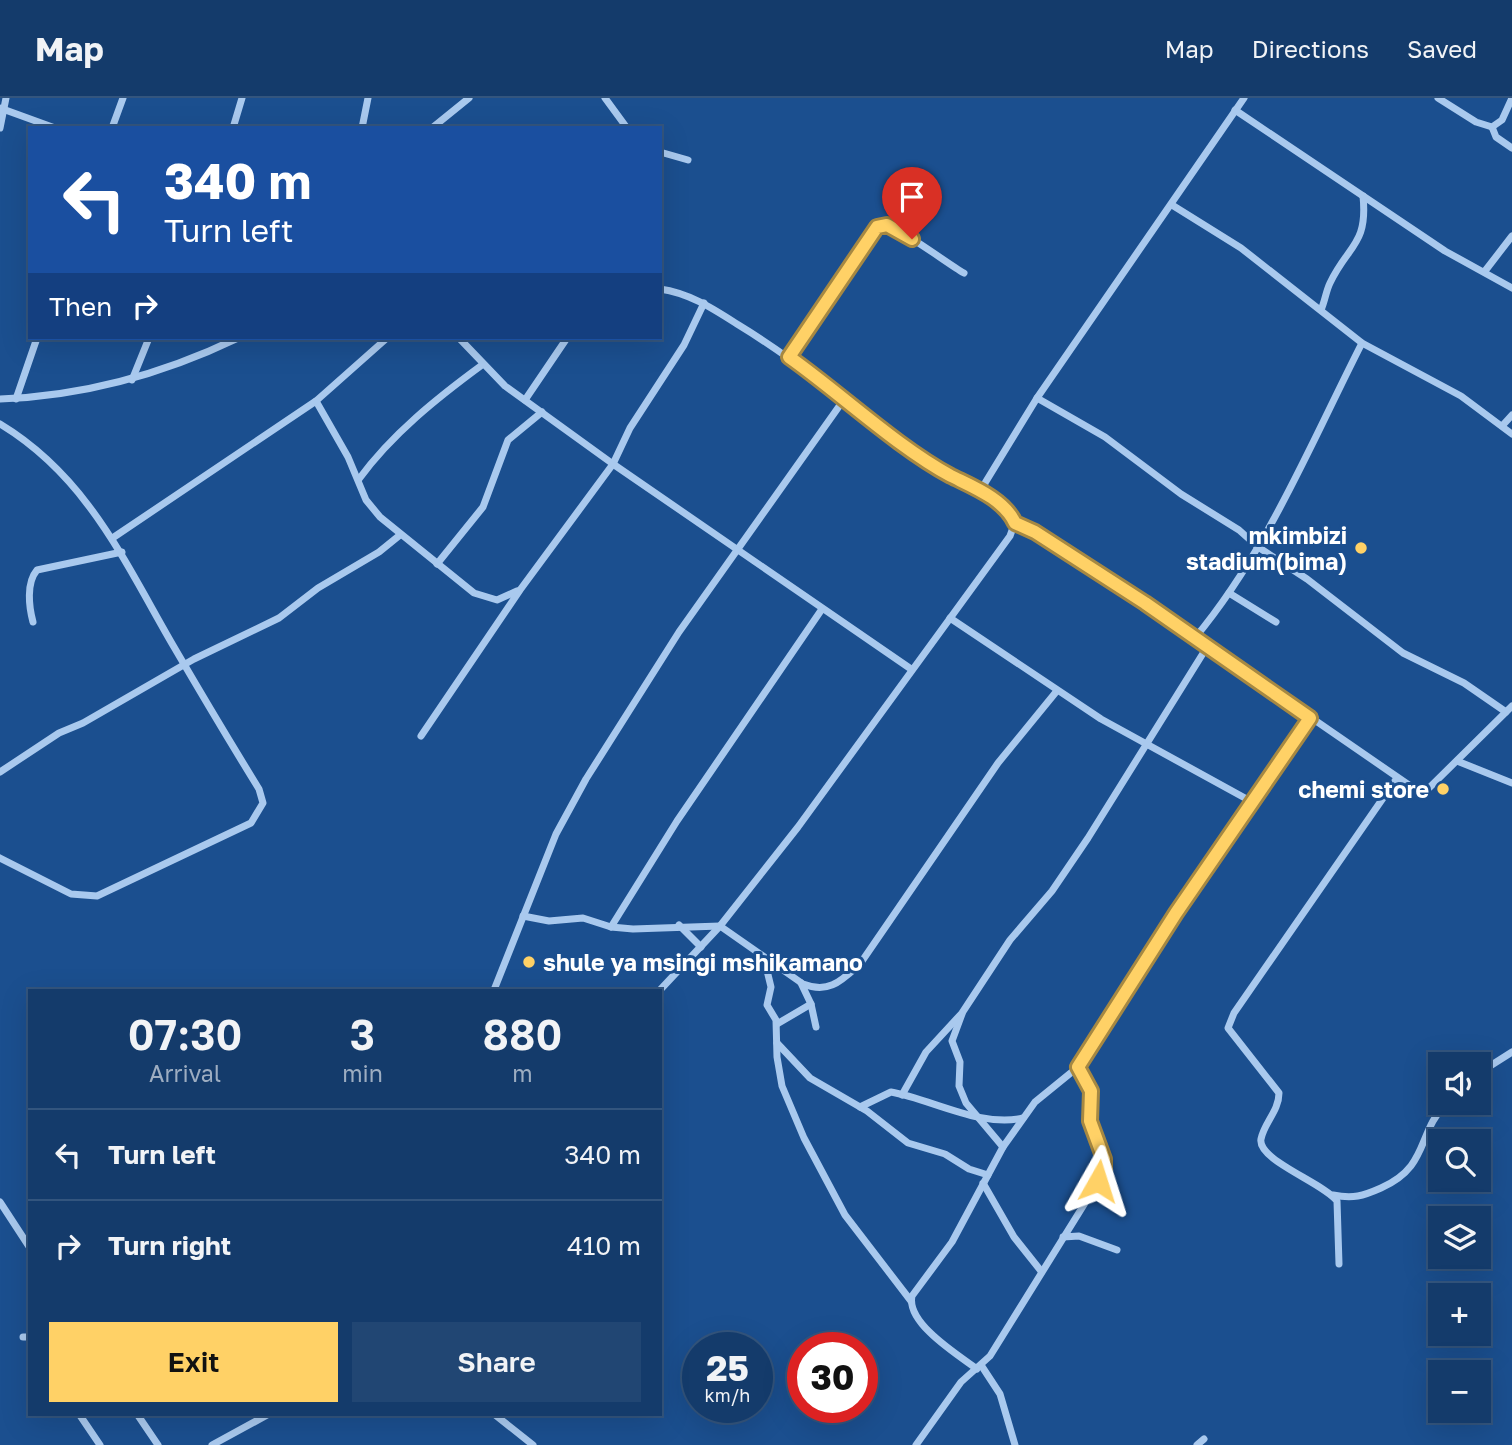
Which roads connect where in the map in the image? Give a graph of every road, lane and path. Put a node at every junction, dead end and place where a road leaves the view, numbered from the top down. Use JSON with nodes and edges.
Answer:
{"nodes":[{"id":1,"x":6,"y":98,"type":"edge"},
{"id":2,"x":122,"y":98,"type":"edge"},
{"id":3,"x":242,"y":98,"type":"edge"},
{"id":4,"x":368,"y":98,"type":"edge"},
{"id":5,"x":469,"y":98,"type":"edge"},
{"id":6,"x":605,"y":98,"type":"edge"},
{"id":7,"x":1244,"y":98,"type":"edge"},
{"id":8,"x":1438,"y":98,"type":"edge"},
{"id":9,"x":1512,"y":98,"type":"edge"},
{"id":10,"x":2,"y":109,"type":"edge"},
{"id":11,"x":1235,"y":110,"type":"junction"},
{"id":12,"x":49,"y":126,"type":"edge"},
{"id":13,"x":113,"y":126,"type":"edge"},
{"id":14,"x":234,"y":126,"type":"edge"},
{"id":15,"x":362,"y":126,"type":"edge"},
{"id":16,"x":434,"y":126,"type":"edge"},
{"id":17,"x":626,"y":126,"type":"edge"},
{"id":18,"x":1492,"y":127,"type":"junction"},
{"id":19,"x":0,"y":128,"type":"edge"},
{"id":20,"x":1512,"y":148,"type":"edge"},
{"id":21,"x":662,"y":153,"type":"edge"},
{"id":22,"x":688,"y":160,"type":"dead end"},
{"id":23,"x":1363,"y":196,"type":"junction"},
{"id":24,"x":1172,"y":205,"type":"junction"},
{"id":25,"x":1512,"y":236,"type":"edge"},
{"id":26,"x":1485,"y":271,"type":"junction"},
{"id":27,"x":964,"y":273,"type":"dead end"},
{"id":28,"x":1512,"y":288,"type":"edge"},
{"id":29,"x":662,"y":290,"type":"edge"},
{"id":30,"x":704,"y":303,"type":"junction"},
{"id":31,"x":1321,"y":310,"type":"junction"},
{"id":32,"x":36,"y":340,"type":"edge"},
{"id":33,"x":148,"y":340,"type":"edge"},
{"id":34,"x":234,"y":340,"type":"edge"},
{"id":35,"x":385,"y":340,"type":"edge"},
{"id":36,"x":461,"y":340,"type":"edge"},
{"id":37,"x":566,"y":340,"type":"edge"},
{"id":38,"x":1362,"y":343,"type":"junction"},
{"id":39,"x":789,"y":357,"type":"junction"},
{"id":40,"x":482,"y":365,"type":"junction"},
{"id":41,"x":132,"y":380,"type":"junction"},
{"id":42,"x":845,"y":398,"type":"junction"},
{"id":43,"x":1037,"y":398,"type":"junction"},
{"id":44,"x":0,"y":399,"type":"edge"},
{"id":45,"x":16,"y":399,"type":"junction"},
{"id":46,"x":524,"y":400,"type":"junction"},
{"id":47,"x":316,"y":401,"type":"junction"},
{"id":48,"x":542,"y":412,"type":"junction"},
{"id":49,"x":1512,"y":415,"type":"edge"},
{"id":50,"x":0,"y":424,"type":"edge"},
{"id":51,"x":1502,"y":426,"type":"junction"},
{"id":52,"x":1512,"y":434,"type":"edge"},
{"id":53,"x":613,"y":464,"type":"junction"},
{"id":54,"x":359,"y":479,"type":"junction"},
{"id":55,"x":984,"y":493,"type":"junction"},
{"id":56,"x":1015,"y":523,"type":"junction"},
{"id":57,"x":400,"y":534,"type":"junction"},
{"id":58,"x":114,"y":537,"type":"junction"},
{"id":59,"x":1258,"y":547,"type":"junction"},
{"id":60,"x":737,"y":548,"type":"junction"},
{"id":61,"x":122,"y":552,"type":"junction"},
{"id":62,"x":437,"y":564,"type":"junction"},
{"id":63,"x":520,"y":590,"type":"junction"},
{"id":64,"x":1229,"y":593,"type":"junction"},
{"id":65,"x":822,"y":609,"type":"junction"},
{"id":66,"x":950,"y":618,"type":"junction"},
{"id":67,"x":33,"y":622,"type":"dead end"},
{"id":68,"x":1276,"y":622,"type":"dead end"},
{"id":69,"x":1194,"y":639,"type":"junction"},
{"id":70,"x":1207,"y":647,"type":"junction"},
{"id":71,"x":185,"y":665,"type":"junction"},
{"id":72,"x":911,"y":669,"type":"junction"},
{"id":73,"x":1056,"y":692,"type":"junction"},
{"id":74,"x":1512,"y":706,"type":"edge"},
{"id":75,"x":1506,"y":712,"type":"junction"},
{"id":76,"x":1310,"y":718,"type":"junction"},
{"id":77,"x":421,"y":736,"type":"dead end"},
{"id":78,"x":1146,"y":744,"type":"junction"},
{"id":79,"x":1457,"y":761,"type":"junction"},
{"id":80,"x":0,"y":772,"type":"edge"},
{"id":81,"x":1396,"y":778,"type":"junction"},
{"id":82,"x":1512,"y":783,"type":"edge"},
{"id":83,"x":1254,"y":803,"type":"junction"},
{"id":84,"x":0,"y":858,"type":"edge"},
{"id":85,"x":523,"y":916,"type":"junction"},
{"id":86,"x":679,"y":925,"type":"junction"},
{"id":87,"x":720,"y":926,"type":"junction"},
{"id":88,"x":611,"y":927,"type":"junction"},
{"id":89,"x":701,"y":947,"type":"junction"},
{"id":90,"x":764,"y":957,"type":"junction"},
{"id":91,"x":801,"y":983,"type":"junction"},
{"id":92,"x":495,"y":989,"type":"edge"},
{"id":93,"x":661,"y":989,"type":"edge"},
{"id":94,"x":811,"y":1004,"type":"junction"},
{"id":95,"x":962,"y":1013,"type":"junction"},
{"id":96,"x":777,"y":1024,"type":"junction"},
{"id":97,"x":816,"y":1027,"type":"dead end"},
{"id":98,"x":776,"y":1043,"type":"junction"},
{"id":99,"x":1512,"y":1052,"type":"edge"},
{"id":100,"x":1491,"y":1065,"type":"edge"},
{"id":101,"x":1078,"y":1067,"type":"junction"},
{"id":102,"x":902,"y":1095,"type":"junction"},
{"id":103,"x":860,"y":1107,"type":"junction"},
{"id":104,"x":974,"y":1114,"type":"junction"},
{"id":105,"x":1437,"y":1115,"type":"edge"},
{"id":106,"x":1024,"y":1118,"type":"junction"},
{"id":107,"x":1003,"y":1147,"type":"junction"},
{"id":108,"x":988,"y":1175,"type":"junction"},
{"id":109,"x":983,"y":1184,"type":"junction"},
{"id":110,"x":1332,"y":1195,"type":"junction"},
{"id":111,"x":0,"y":1202,"type":"edge"},
{"id":112,"x":1063,"y":1237,"type":"junction"},
{"id":113,"x":28,"y":1245,"type":"edge"},
{"id":114,"x":1117,"y":1250,"type":"dead end"},
{"id":115,"x":1339,"y":1264,"type":"dead end"},
{"id":116,"x":1041,"y":1271,"type":"junction"},
{"id":117,"x":911,"y":1301,"type":"junction"},
{"id":118,"x":979,"y":1367,"type":"junction"},
{"id":119,"x":80,"y":1416,"type":"edge"},
{"id":120,"x":137,"y":1416,"type":"edge"},
{"id":121,"x":265,"y":1416,"type":"edge"},
{"id":122,"x":497,"y":1416,"type":"edge"},
{"id":123,"x":100,"y":1445,"type":"edge"},
{"id":124,"x":158,"y":1445,"type":"edge"},
{"id":125,"x":212,"y":1445,"type":"edge"},
{"id":126,"x":533,"y":1445,"type":"edge"},
{"id":127,"x":916,"y":1445,"type":"edge"},
{"id":128,"x":1015,"y":1445,"type":"edge"}],
"edges":[{"from":1,"to":10,"type":"street"},
{"from":2,"to":13,"type":"street"},
{"from":3,"to":14,"type":"street"},
{"from":4,"to":15,"type":"street"},
{"from":5,"to":16,"type":"street"},
{"from":6,"to":17,"type":"street"},
{"from":7,"to":11,"type":"street"},
{"from":8,"to":18,"type":"street"},
{"from":9,"to":18,"type":"street"},
{"from":10,"to":12,"type":"street"},
{"from":10,"to":19,"type":"street"},
{"from":11,"to":23,"type":"street"},
{"from":11,"to":24,"type":"street"},
{"from":18,"to":20,"type":"street"},
{"from":21,"to":22,"type":"street"},
{"from":23,"to":26,"type":"street"},
{"from":23,"to":31,"type":"street"},
{"from":24,"to":31,"type":"street"},
{"from":24,"to":43,"type":"street"},
{"from":25,"to":26,"type":"street"},
{"from":26,"to":28,"type":"street"},
{"from":27,"to":39,"type":"street"},
{"from":29,"to":30,"type":"street"},
{"from":30,"to":39,"type":"street"},
{"from":30,"to":53,"type":"street"},
{"from":31,"to":38,"type":"street"},
{"from":32,"to":45,"type":"street"},
{"from":33,"to":41,"type":"street"},
{"from":34,"to":41,"type":"street"},
{"from":35,"to":47,"type":"street"},
{"from":36,"to":40,"type":"street"},
{"from":37,"to":46,"type":"street"},
{"from":38,"to":51,"type":"street"},
{"from":38,"to":59,"type":"street"},
{"from":39,"to":42,"type":"street"},
{"from":40,"to":46,"type":"street"},
{"from":40,"to":54,"type":"street"},
{"from":41,"to":45,"type":"street"},
{"from":42,"to":55,"type":"street"},
{"from":42,"to":60,"type":"street"},
{"from":43,"to":55,"type":"street"},
{"from":43,"to":59,"type":"street"},
{"from":44,"to":45,"type":"street"},
{"from":46,"to":48,"type":"street"},
{"from":47,"to":54,"type":"street"},
{"from":47,"to":58,"type":"street"},
{"from":48,"to":53,"type":"street"},
{"from":48,"to":62,"type":"street"},
{"from":49,"to":51,"type":"street"},
{"from":50,"to":58,"type":"street"},
{"from":51,"to":52,"type":"street"},
{"from":53,"to":60,"type":"street"},
{"from":53,"to":63,"type":"street"},
{"from":54,"to":57,"type":"street"},
{"from":55,"to":56,"type":"street"},
{"from":56,"to":66,"type":"street"},
{"from":56,"to":69,"type":"street"},
{"from":57,"to":62,"type":"street"},
{"from":57,"to":71,"type":"street"},
{"from":58,"to":61,"type":"street"},
{"from":59,"to":64,"type":"street"},
{"from":59,"to":75,"type":"street"},
{"from":60,"to":65,"type":"street"},
{"from":60,"to":85,"type":"street"},
{"from":61,"to":67,"type":"street"},
{"from":61,"to":71,"type":"street"},
{"from":62,"to":63,"type":"street"},
{"from":63,"to":77,"type":"street"},
{"from":64,"to":68,"type":"street"},
{"from":64,"to":69,"type":"street"},
{"from":65,"to":72,"type":"street"},
{"from":65,"to":88,"type":"street"},
{"from":66,"to":72,"type":"street"},
{"from":66,"to":73,"type":"street"},
{"from":69,"to":70,"type":"street"},
{"from":70,"to":76,"type":"street"},
{"from":70,"to":78,"type":"street"},
{"from":71,"to":80,"type":"street"},
{"from":71,"to":84,"type":"street"},
{"from":72,"to":87,"type":"street"},
{"from":73,"to":78,"type":"street"},
{"from":73,"to":91,"type":"street"},
{"from":74,"to":75,"type":"street"},
{"from":75,"to":79,"type":"street"},
{"from":76,"to":81,"type":"street"},
{"from":76,"to":83,"type":"street"},
{"from":78,"to":83,"type":"street"},
{"from":78,"to":95,"type":"street"},
{"from":79,"to":81,"type":"street"},
{"from":79,"to":82,"type":"street"},
{"from":81,"to":110,"type":"street"},
{"from":83,"to":101,"type":"street"},
{"from":85,"to":88,"type":"street"},
{"from":85,"to":92,"type":"street"},
{"from":86,"to":87,"type":"street"},
{"from":86,"to":88,"type":"street"},
{"from":86,"to":89,"type":"street"},
{"from":87,"to":89,"type":"street"},
{"from":87,"to":90,"type":"street"},
{"from":89,"to":93,"type":"street"},
{"from":90,"to":91,"type":"street"},
{"from":90,"to":96,"type":"street"},
{"from":91,"to":94,"type":"street"},
{"from":94,"to":96,"type":"street"},
{"from":94,"to":97,"type":"street"},
{"from":95,"to":102,"type":"street"},
{"from":95,"to":104,"type":"street"},
{"from":96,"to":98,"type":"street"},
{"from":98,"to":103,"type":"street"},
{"from":98,"to":117,"type":"street"},
{"from":99,"to":100,"type":"street"},
{"from":101,"to":106,"type":"street"},
{"from":101,"to":112,"type":"street"},
{"from":102,"to":103,"type":"street"},
{"from":102,"to":104,"type":"street"},
{"from":103,"to":108,"type":"street"},
{"from":104,"to":106,"type":"street"},
{"from":104,"to":107,"type":"street"},
{"from":105,"to":110,"type":"street"},
{"from":106,"to":107,"type":"street"},
{"from":107,"to":108,"type":"street"},
{"from":108,"to":109,"type":"street"},
{"from":109,"to":116,"type":"street"},
{"from":109,"to":117,"type":"street"},
{"from":110,"to":115,"type":"street"},
{"from":111,"to":113,"type":"street"},
{"from":112,"to":114,"type":"street"},
{"from":112,"to":116,"type":"street"},
{"from":116,"to":118,"type":"street"},
{"from":117,"to":118,"type":"street"},
{"from":118,"to":127,"type":"street"},
{"from":118,"to":128,"type":"street"},
{"from":119,"to":123,"type":"street"},
{"from":120,"to":124,"type":"street"},
{"from":121,"to":125,"type":"street"},
{"from":122,"to":126,"type":"street"}]}
